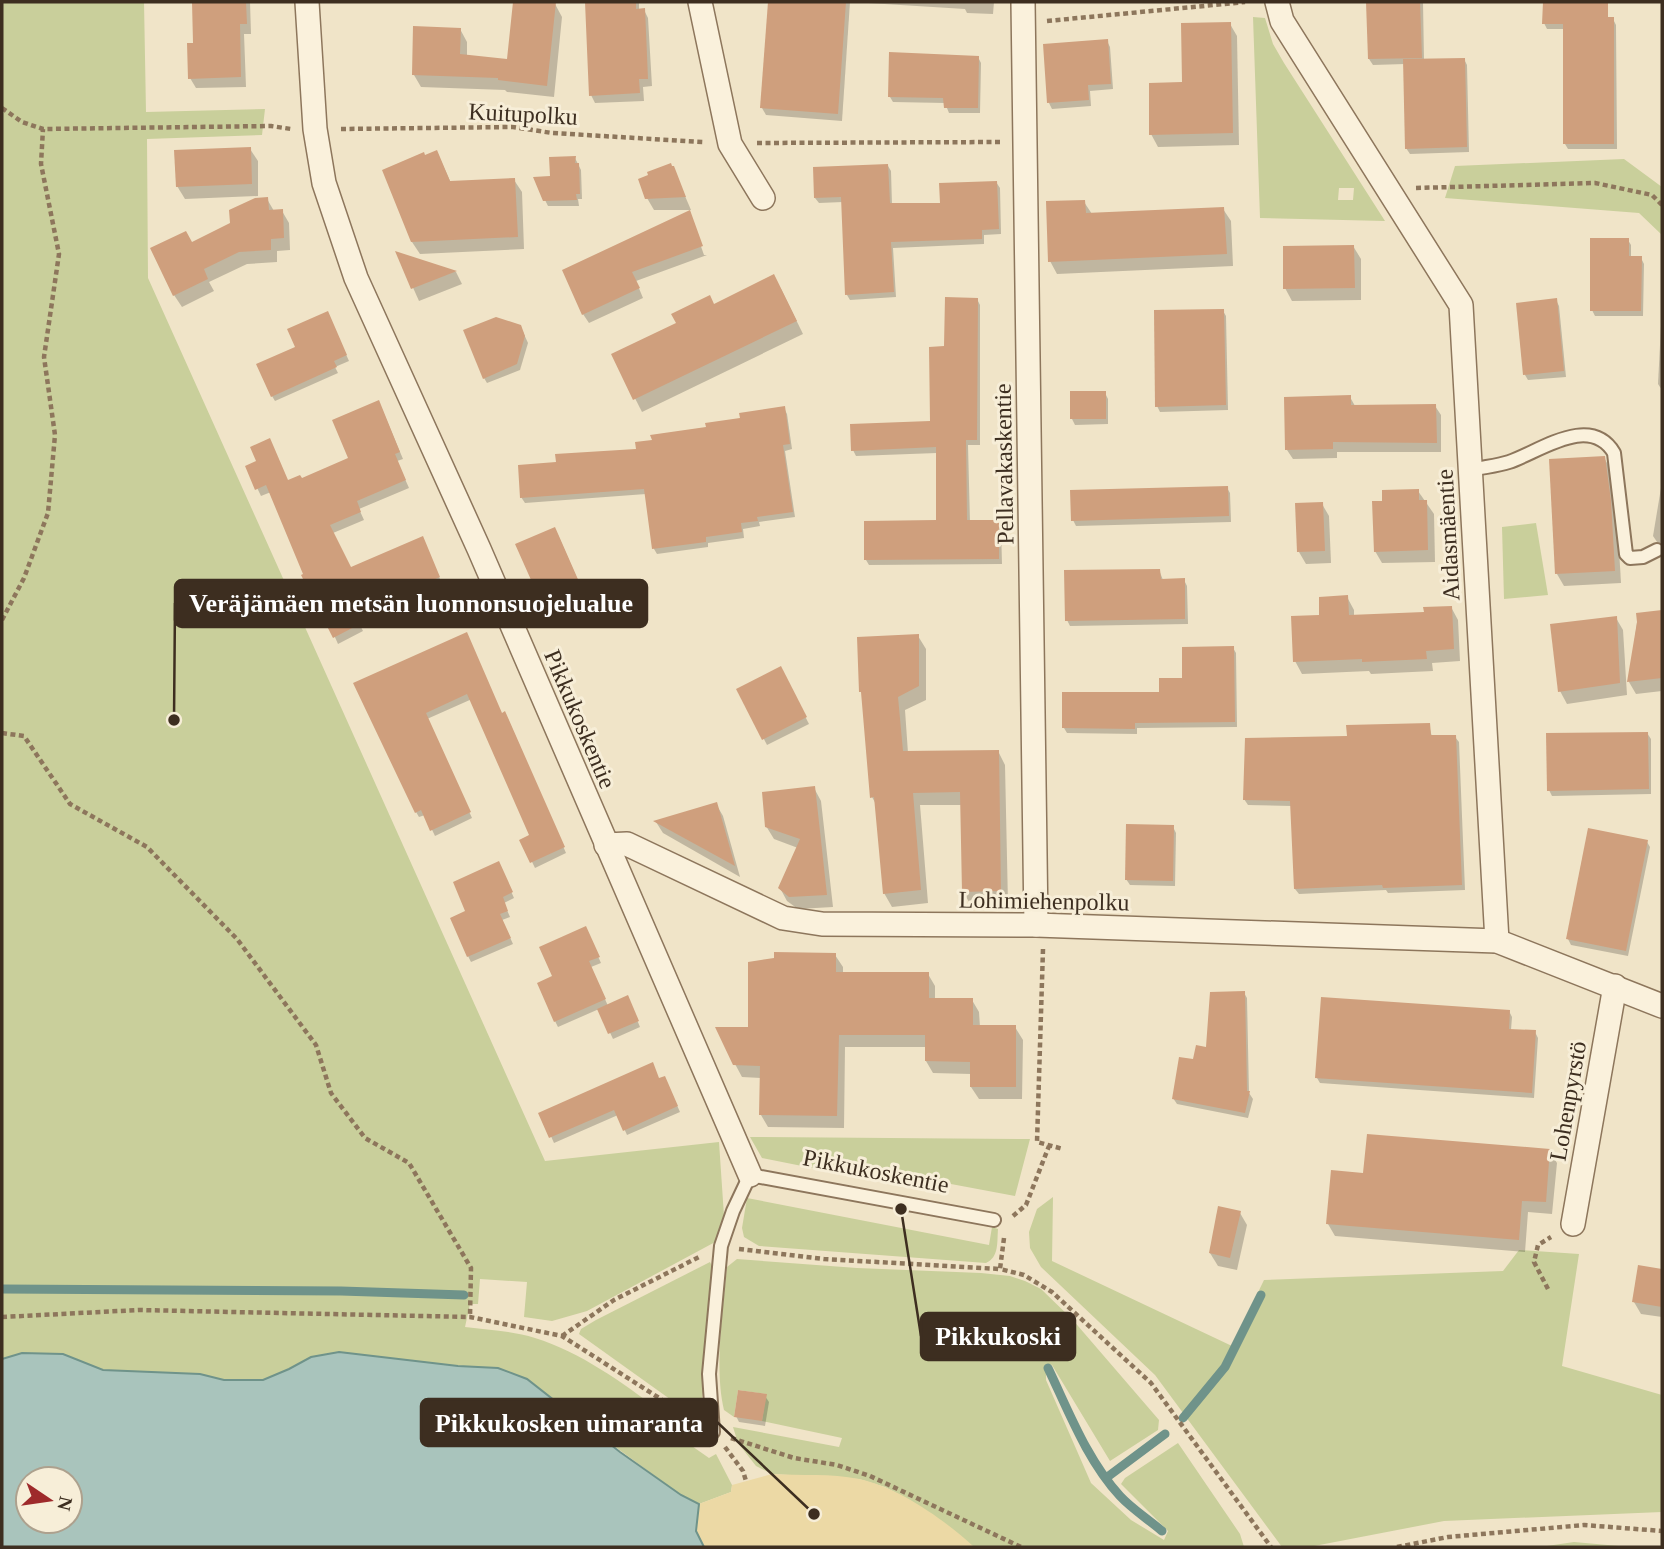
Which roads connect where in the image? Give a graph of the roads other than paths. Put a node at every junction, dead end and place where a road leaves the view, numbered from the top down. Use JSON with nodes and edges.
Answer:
{"nodes":[{"id":1,"x":307,"y":2,"type":"edge"},
{"id":2,"x":700,"y":2,"type":"edge"},
{"id":3,"x":1277,"y":2,"type":"edge"},
{"id":4,"x":1023,"y":13,"type":"edge"},
{"id":5,"x":763,"y":198,"type":"dead end"},
{"id":6,"x":1471,"y":470,"type":"junction"},
{"id":7,"x":1657,"y":550,"type":"dead end"},
{"id":8,"x":606,"y":845,"type":"junction"},
{"id":9,"x":1036,"y":925,"type":"junction"},
{"id":10,"x":1497,"y":941,"type":"junction"},
{"id":11,"x":1615,"y":986,"type":"junction"},
{"id":12,"x":1662,"y":1006,"type":"edge"},
{"id":13,"x":750,"y":1175,"type":"junction"},
{"id":14,"x":1000,"y":1222,"type":"road end"},
{"id":15,"x":1573,"y":1224,"type":"road end"},
{"id":16,"x":713,"y":1432,"type":"road end"}],
"edges":[{"from":1,"to":8,"type":"street","name":"Pikkukoskentie"},
{"from":2,"to":5,"type":"street"},
{"from":3,"to":6,"type":"street","name":"Aidasmäentie"},
{"from":4,"to":9,"type":"street","name":"Pellavakaskentie"},
{"from":6,"to":7,"type":"lane"},
{"from":6,"to":10,"type":"street","name":"Aidasmäentie"},
{"from":8,"to":9,"type":"street","name":"Lohimiehenpolku"},
{"from":8,"to":13,"type":"street","name":"Pikkukoskentie"},
{"from":9,"to":10,"type":"street","name":"Lohimiehenpolku"},
{"from":10,"to":11,"type":"street"},
{"from":11,"to":12,"type":"street"},
{"from":11,"to":15,"type":"street","name":"Lohenpyrstö"},
{"from":13,"to":14,"type":"lane","name":"Pikkukoskentie"},
{"from":13,"to":16,"type":"lane"}]}
